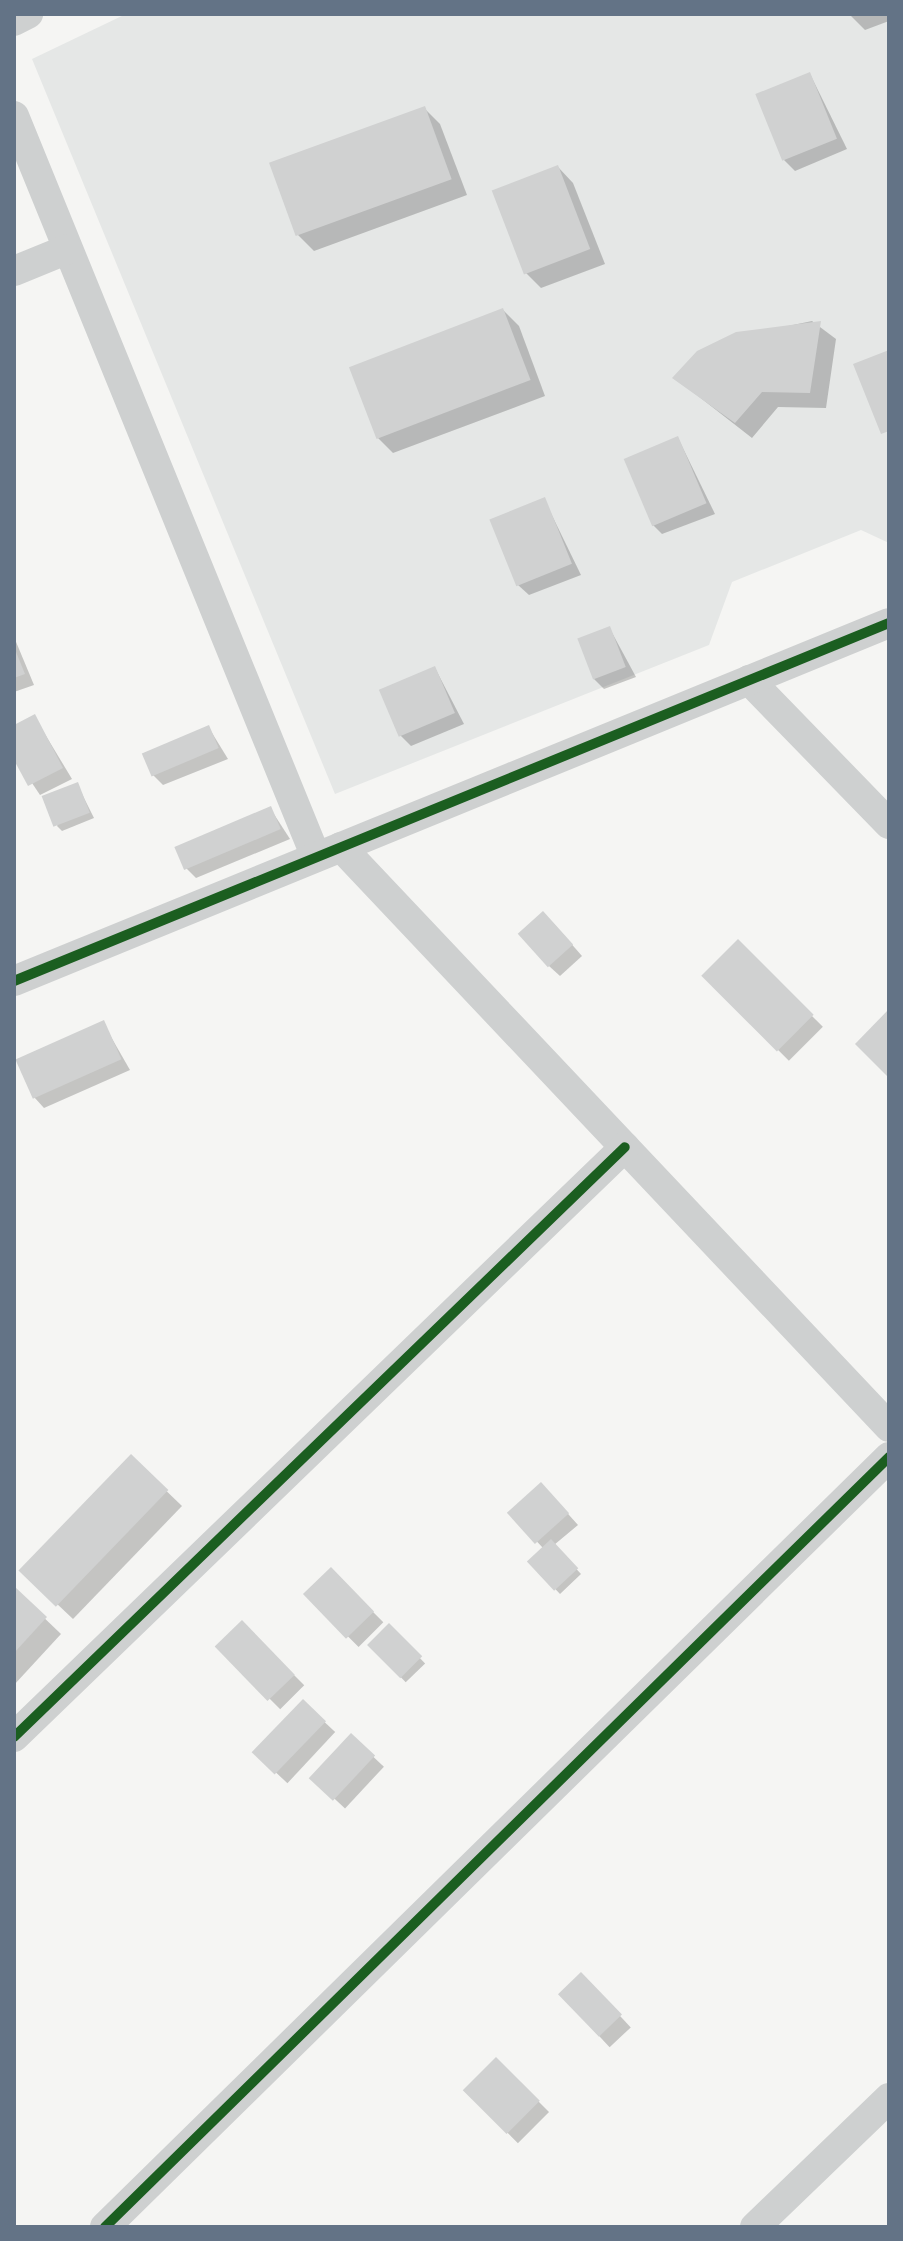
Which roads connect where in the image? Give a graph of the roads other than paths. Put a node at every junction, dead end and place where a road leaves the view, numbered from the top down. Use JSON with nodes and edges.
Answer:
{"nodes":[{"id":1,"x":28,"y":14,"type":"edge"},
{"id":2,"x":14,"y":21,"type":"edge"},
{"id":3,"x":14,"y":116,"type":"edge"},
{"id":4,"x":68,"y":249,"type":"junction"},
{"id":5,"x":14,"y":271,"type":"edge"},
{"id":6,"x":889,"y":623,"type":"edge"},
{"id":7,"x":749,"y":680,"type":"junction"},
{"id":8,"x":889,"y":824,"type":"edge"},
{"id":9,"x":328,"y":852,"type":"junction"},
{"id":10,"x":14,"y":981,"type":"edge"},
{"id":11,"x":625,"y":1147,"type":"junction"},
{"id":12,"x":889,"y":1427,"type":"edge"},
{"id":13,"x":889,"y":1457,"type":"edge"},
{"id":14,"x":14,"y":1737,"type":"edge"},
{"id":15,"x":889,"y":2098,"type":"edge"},
{"id":16,"x":105,"y":2227,"type":"edge"},
{"id":17,"x":755,"y":2227,"type":"edge"}],
"edges":[{"from":1,"to":2,"type":"street"},
{"from":3,"to":4,"type":"street"},
{"from":4,"to":5,"type":"street"},
{"from":4,"to":9,"type":"street"},
{"from":6,"to":7,"type":"street"},
{"from":7,"to":8,"type":"street"},
{"from":7,"to":9,"type":"street"},
{"from":9,"to":10,"type":"street"},
{"from":9,"to":11,"type":"street"},
{"from":11,"to":12,"type":"street"},
{"from":11,"to":14,"type":"street"},
{"from":13,"to":16,"type":"street"},
{"from":15,"to":17,"type":"street"}]}
